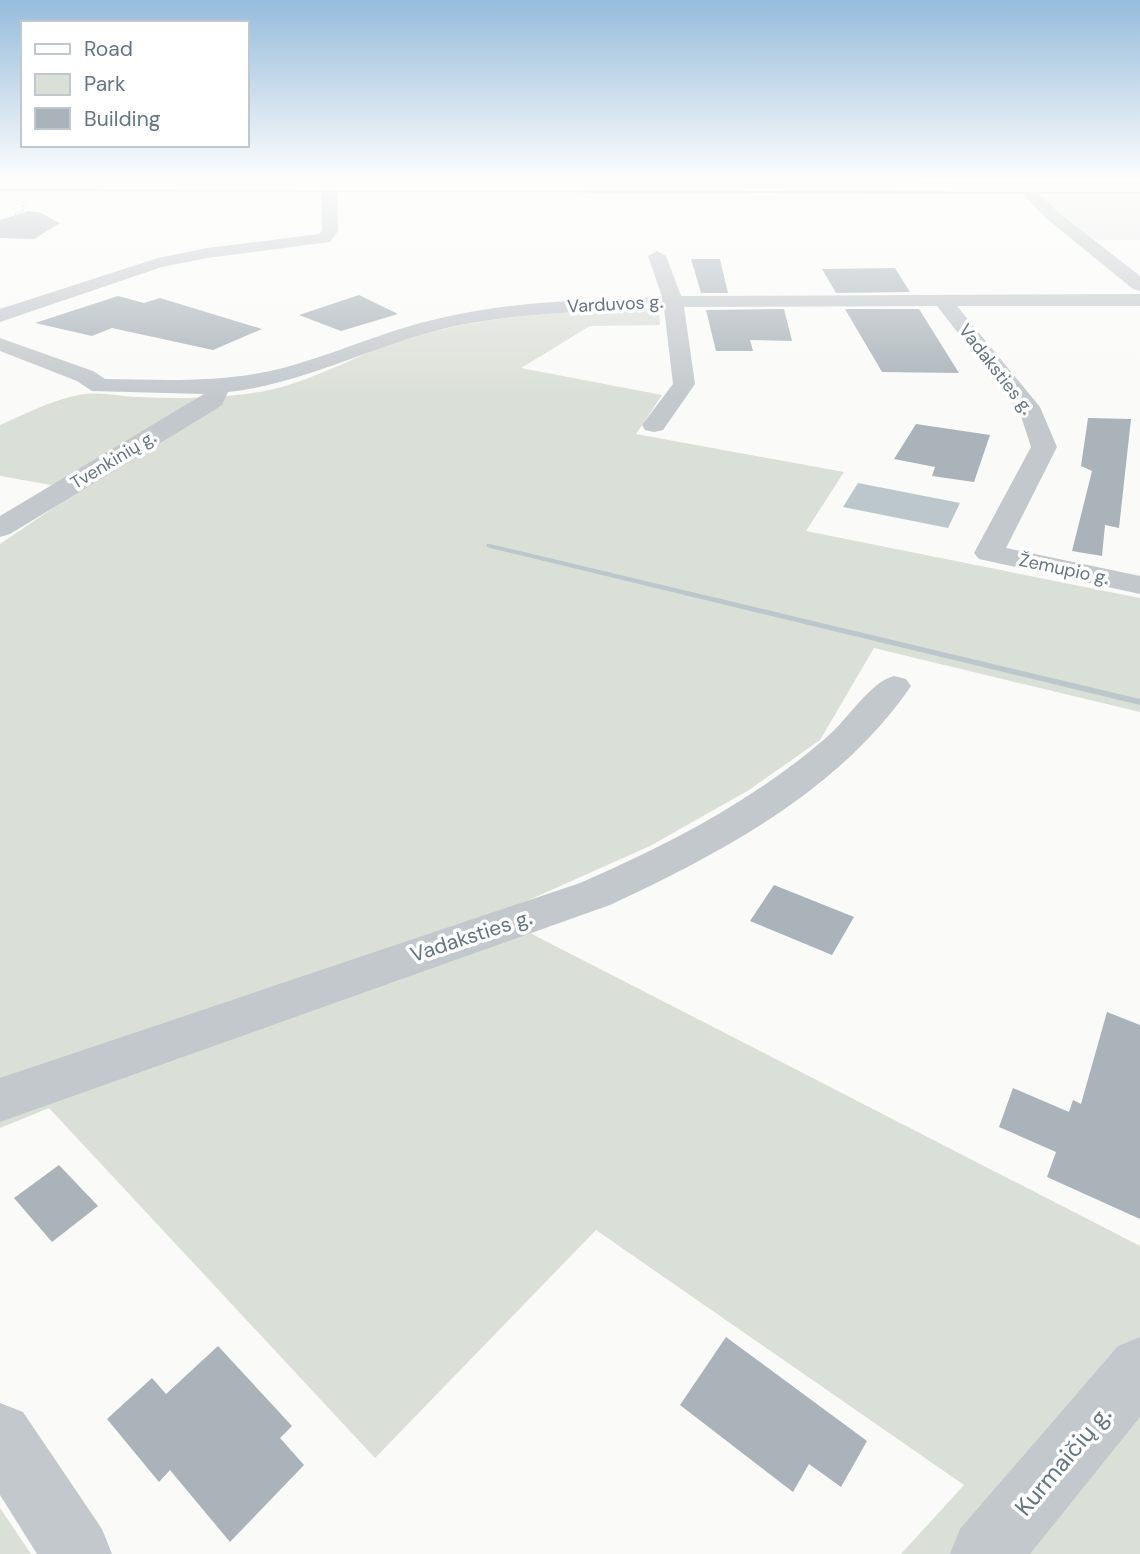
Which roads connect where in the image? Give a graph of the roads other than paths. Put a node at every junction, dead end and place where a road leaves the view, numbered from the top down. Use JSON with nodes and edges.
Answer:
{"nodes":[{"id":1,"x":211,"y":253,"type":"edge"},
{"id":2,"x":1099,"y":253,"type":"edge"},
{"id":3,"x":657,"y":256,"type":"dead end"},
{"id":4,"x":1140,"y":285,"type":"edge"},
{"id":5,"x":1140,"y":300,"type":"edge"},
{"id":6,"x":673,"y":301,"type":"junction"},
{"id":7,"x":943,"y":302,"type":"junction"},
{"id":8,"x":0,"y":316,"type":"edge"},
{"id":9,"x":0,"y":344,"type":"edge"},
{"id":10,"x":219,"y":386,"type":"junction"},
{"id":11,"x":654,"y":425,"type":"dead end"},
{"id":12,"x":0,"y":528,"type":"edge"},
{"id":13,"x":989,"y":553,"type":"joint"},
{"id":14,"x":1140,"y":584,"type":"edge"},
{"id":15,"x":894,"y":686,"type":"dead end"},
{"id":16,"x":0,"y":1100,"type":"edge"},
{"id":17,"x":1140,"y":1368,"type":"edge"},
{"id":18,"x":0,"y":1434,"type":"edge"},
{"id":19,"x":77,"y":1554,"type":"edge"},
{"id":20,"x":985,"y":1554,"type":"edge"}],
"edges":[{"from":1,"to":8,"type":"street"},
{"from":2,"to":4,"type":"street"},
{"from":3,"to":6,"type":"street"},
{"from":5,"to":7,"type":"street","name":"Varduvos g."},
{"from":6,"to":7,"type":"street","name":"Varduvos g."},
{"from":6,"to":10,"type":"street","name":"Varduvos g."},
{"from":6,"to":11,"type":"street"},
{"from":7,"to":13,"type":"street","name":"Vadaksties g."},
{"from":9,"to":10,"type":"street","name":"Varduvos g."},
{"from":10,"to":12,"type":"street","name":"Tvenkinių g."},
{"from":13,"to":14,"type":"street","name":"Žemupio g."},
{"from":15,"to":16,"type":"street","name":"Vadaksties g."},
{"from":17,"to":20,"type":"street","name":"Kurmaičių g."},
{"from":18,"to":19,"type":"street"}]}
